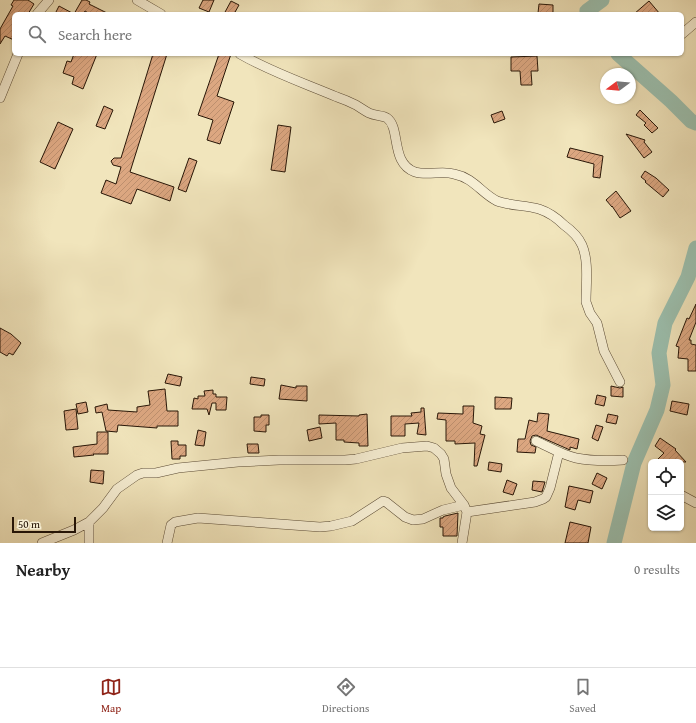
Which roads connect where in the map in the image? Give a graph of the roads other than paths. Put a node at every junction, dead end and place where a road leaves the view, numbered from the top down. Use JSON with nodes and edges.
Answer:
{"nodes":[{"id":1,"x":49,"y":0,"type":"edge"},
{"id":2,"x":137,"y":0,"type":"edge"},
{"id":3,"x":39,"y":12,"type":"edge"},
{"id":4,"x":158,"y":12,"type":"edge"},
{"id":5,"x":696,"y":22,"type":"edge"},
{"id":6,"x":684,"y":32,"type":"edge"},
{"id":7,"x":17,"y":56,"type":"edge"},
{"id":8,"x":244,"y":56,"type":"edge"},
{"id":9,"x":0,"y":98,"type":"edge"},
{"id":10,"x":620,"y":382,"type":"dead end"},
{"id":11,"x":536,"y":441,"type":"dead end"},
{"id":12,"x":559,"y":452,"type":"junction"},
{"id":13,"x":623,"y":460,"type":"dead end"},
{"id":14,"x":684,"y":497,"type":"edge"},
{"id":15,"x":696,"y":503,"type":"edge"},
{"id":16,"x":466,"y":508,"type":"junction"},
{"id":17,"x":90,"y":522,"type":"junction"},
{"id":18,"x":42,"y":543,"type":"edge"},
{"id":19,"x":89,"y":543,"type":"edge"},
{"id":20,"x":167,"y":543,"type":"edge"},
{"id":21,"x":462,"y":543,"type":"edge"}],
"edges":[{"from":1,"to":3,"type":"street"},
{"from":2,"to":4,"type":"street"},
{"from":5,"to":6,"type":"street"},
{"from":7,"to":9,"type":"street"},
{"from":8,"to":10,"type":"street"},
{"from":11,"to":12,"type":"street"},
{"from":12,"to":13,"type":"street"},
{"from":12,"to":16,"type":"street"},
{"from":14,"to":15,"type":"street"},
{"from":16,"to":17,"type":"street"},
{"from":16,"to":20,"type":"street"},
{"from":16,"to":21,"type":"street"},
{"from":17,"to":18,"type":"street"},
{"from":17,"to":19,"type":"street"}]}
